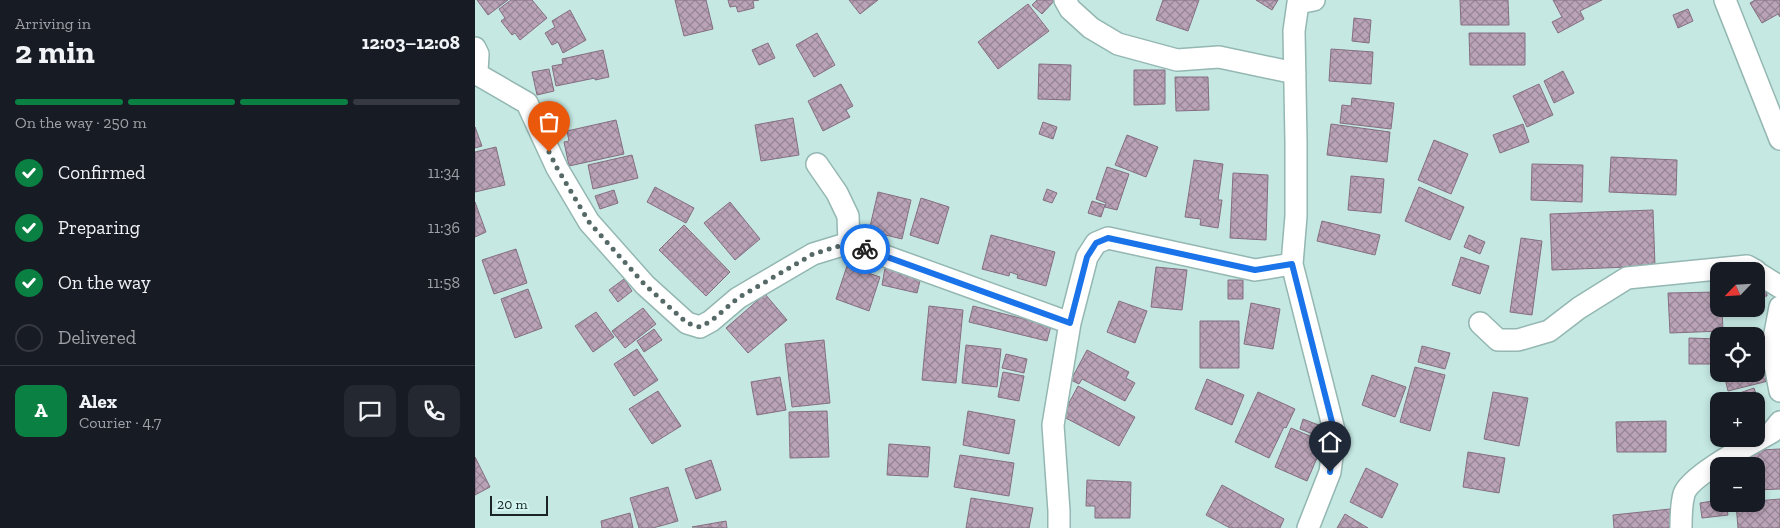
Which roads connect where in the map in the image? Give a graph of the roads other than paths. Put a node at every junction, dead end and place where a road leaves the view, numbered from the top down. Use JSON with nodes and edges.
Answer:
{"nodes":[{"id":1,"x":1065,"y":0,"type":"edge"},
{"id":2,"x":1725,"y":0,"type":"edge"},
{"id":3,"x":1303,"y":1,"type":"edge"},
{"id":4,"x":475,"y":48,"type":"edge"},
{"id":5,"x":476,"y":73,"type":"edge"},
{"id":6,"x":1295,"y":73,"type":"junction"},
{"id":7,"x":1780,"y":139,"type":"edge"},
{"id":8,"x":817,"y":164,"type":"dead end"},
{"id":9,"x":849,"y":243,"type":"junction"},
{"id":10,"x":1292,"y":264,"type":"junction"},
{"id":11,"x":1710,"y":270,"type":"edge"},
{"id":12,"x":1765,"y":277,"type":"edge"},
{"id":13,"x":1780,"y":287,"type":"edge"},
{"id":14,"x":1780,"y":308,"type":"edge"},
{"id":15,"x":1070,"y":323,"type":"junction"},
{"id":16,"x":1480,"y":323,"type":"dead end"},
{"id":17,"x":1780,"y":392,"type":"edge"},
{"id":18,"x":1780,"y":422,"type":"edge"},
{"id":19,"x":1059,"y":528,"type":"edge"},
{"id":20,"x":1308,"y":528,"type":"edge"},
{"id":21,"x":1681,"y":528,"type":"edge"}],
"edges":[{"from":1,"to":6,"type":"street"},
{"from":2,"to":7,"type":"street"},
{"from":3,"to":6,"type":"street"},
{"from":4,"to":5,"type":"street"},
{"from":5,"to":9,"type":"street"},
{"from":6,"to":10,"type":"street"},
{"from":8,"to":9,"type":"street"},
{"from":9,"to":15,"type":"street"},
{"from":10,"to":15,"type":"street"},
{"from":10,"to":20,"type":"street"},
{"from":11,"to":16,"type":"street"},
{"from":12,"to":13,"type":"street"},
{"from":14,"to":17,"type":"street"},
{"from":15,"to":19,"type":"street"},
{"from":18,"to":21,"type":"street"}]}
